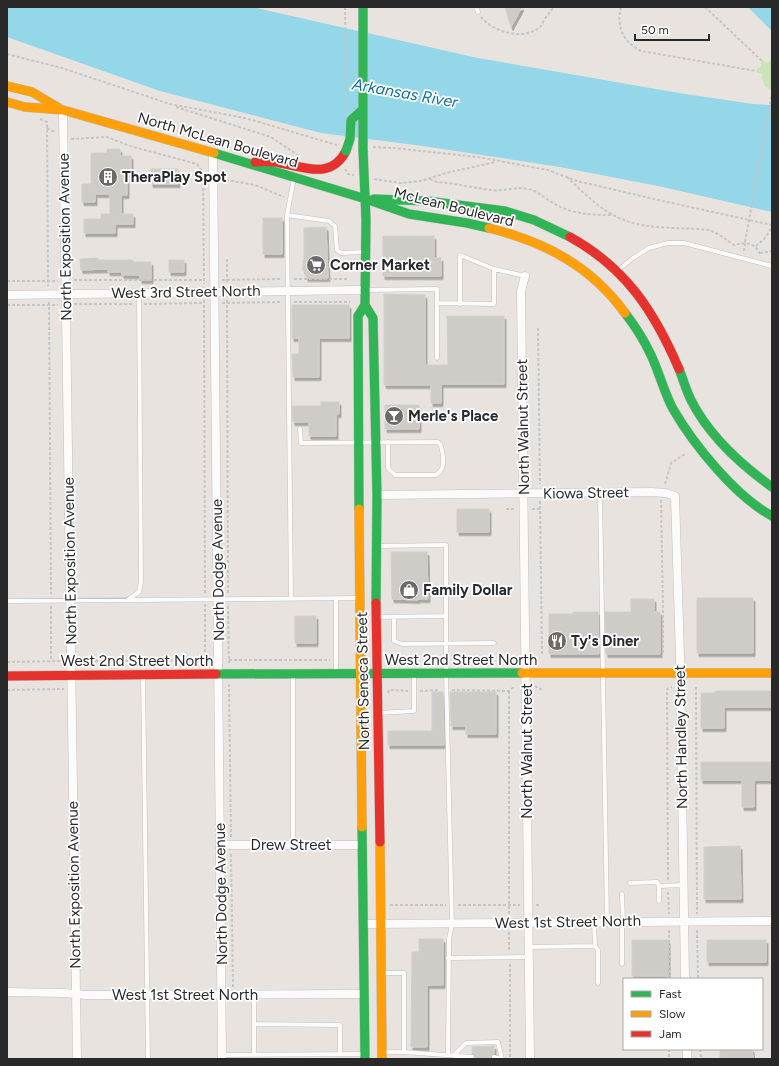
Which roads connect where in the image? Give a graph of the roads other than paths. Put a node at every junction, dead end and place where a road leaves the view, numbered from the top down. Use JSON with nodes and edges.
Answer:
{"nodes":[{"id":1,"x":363,"y":7,"type":"edge"},
{"id":2,"x":7,"y":86,"type":"edge"},
{"id":3,"x":7,"y":102,"type":"edge"},
{"id":4,"x":63,"y":110,"type":"junction"},
{"id":5,"x":362,"y":110,"type":"junction"},
{"id":6,"x":213,"y":153,"type":"junction"},
{"id":7,"x":246,"y":163,"type":"junction"},
{"id":8,"x":294,"y":177,"type":"junction"},
{"id":9,"x":366,"y":199,"type":"junction"},
{"id":10,"x":288,"y":215,"type":"junction"},
{"id":11,"x":365,"y":252,"type":"junction"},
{"id":12,"x":772,"y":266,"type":"edge"},
{"id":13,"x":494,"y":269,"type":"junction"},
{"id":14,"x":616,"y":272,"type":"junction"},
{"id":15,"x":525,"y":276,"type":"joint"},
{"id":16,"x":365,"y":290,"type":"junction"},
{"id":17,"x":289,"y":291,"type":"junction"},
{"id":18,"x":215,"y":292,"type":"junction"},
{"id":19,"x":139,"y":293,"type":"junction"},
{"id":20,"x":66,"y":294,"type":"junction"},
{"id":21,"x":7,"y":295,"type":"edge"},
{"id":22,"x":437,"y":303,"type":"junction"},
{"id":23,"x":460,"y":304,"type":"junction"},
{"id":24,"x":365,"y":305,"type":"junction"},
{"id":25,"x":437,"y":358,"type":"dead end"},
{"id":26,"x":300,"y":429,"type":"dead end"},
{"id":27,"x":388,"y":442,"type":"junction"},
{"id":28,"x":359,"y":443,"type":"junction"},
{"id":29,"x":376,"y":443,"type":"junction"},
{"id":30,"x":772,"y":487,"type":"edge"},
{"id":31,"x":600,"y":493,"type":"junction"},
{"id":32,"x":524,"y":494,"type":"junction"},
{"id":33,"x":377,"y":495,"type":"junction"},
{"id":34,"x":675,"y":496,"type":"joint"},
{"id":35,"x":772,"y":516,"type":"edge"},
{"id":36,"x":377,"y":546,"type":"junction"},
{"id":37,"x":336,"y":598,"type":"junction"},
{"id":38,"x":360,"y":598,"type":"junction"},
{"id":39,"x":128,"y":599,"type":"junction"},
{"id":40,"x":218,"y":599,"type":"junction"},
{"id":41,"x":291,"y":599,"type":"junction"},
{"id":42,"x":70,"y":600,"type":"junction"},
{"id":43,"x":7,"y":601,"type":"edge"},
{"id":44,"x":446,"y":616,"type":"junction"},
{"id":45,"x":394,"y":617,"type":"junction"},
{"id":46,"x":376,"y":618,"type":"junction"},
{"id":47,"x":446,"y":644,"type":"junction"},
{"id":48,"x":494,"y":644,"type":"dead end"},
{"id":49,"x":526,"y":673,"type":"junction"},
{"id":50,"x":603,"y":673,"type":"junction"},
{"id":51,"x":681,"y":673,"type":"junction"},
{"id":52,"x":772,"y":673,"type":"edge"},
{"id":53,"x":143,"y":674,"type":"junction"},
{"id":54,"x":219,"y":674,"type":"junction"},
{"id":55,"x":293,"y":674,"type":"junction"},
{"id":56,"x":336,"y":674,"type":"junction"},
{"id":57,"x":361,"y":674,"type":"junction"},
{"id":58,"x":377,"y":674,"type":"junction"},
{"id":59,"x":414,"y":674,"type":"junction"},
{"id":60,"x":446,"y":674,"type":"junction"},
{"id":61,"x":71,"y":675,"type":"junction"},
{"id":62,"x":7,"y":676,"type":"edge"},
{"id":63,"x":382,"y":713,"type":"junction"},
{"id":64,"x":220,"y":845,"type":"junction"},
{"id":65,"x":293,"y":845,"type":"junction"},
{"id":66,"x":362,"y":845,"type":"junction"},
{"id":67,"x":630,"y":883,"type":"dead end"},
{"id":68,"x":683,"y":885,"type":"junction"},
{"id":69,"x":659,"y":886,"type":"junction"},
{"id":70,"x":622,"y":894,"type":"dead end"},
{"id":71,"x":659,"y":901,"type":"dead end"},
{"id":72,"x":684,"y":921,"type":"junction"},
{"id":73,"x":772,"y":921,"type":"edge"},
{"id":74,"x":528,"y":922,"type":"junction"},
{"id":75,"x":594,"y":922,"type":"junction"},
{"id":76,"x":607,"y":922,"type":"junction"},
{"id":77,"x":622,"y":922,"type":"junction"},
{"id":78,"x":363,"y":924,"type":"junction"},
{"id":79,"x":381,"y":924,"type":"junction"},
{"id":80,"x":452,"y":924,"type":"junction"},
{"id":81,"x":595,"y":946,"type":"junction"},
{"id":82,"x":528,"y":947,"type":"junction"},
{"id":83,"x":528,"y":957,"type":"junction"},
{"id":84,"x":448,"y":958,"type":"junction"},
{"id":85,"x":622,"y":964,"type":"dead end"},
{"id":86,"x":382,"y":973,"type":"junction"},
{"id":87,"x":685,"y":978,"type":"edge"},
{"id":88,"x":598,"y":983,"type":"dead end"},
{"id":89,"x":7,"y":992,"type":"edge"},
{"id":90,"x":75,"y":994,"type":"junction"},
{"id":91,"x":254,"y":994,"type":"junction"},
{"id":92,"x":363,"y":994,"type":"junction"},
{"id":93,"x":147,"y":995,"type":"junction"},
{"id":94,"x":222,"y":995,"type":"junction"},
{"id":95,"x":254,"y":1024,"type":"junction"},
{"id":96,"x":404,"y":1052,"type":"junction"},
{"id":97,"x":254,"y":1055,"type":"junction"},
{"id":98,"x":382,"y":1055,"type":"edge"},
{"id":99,"x":448,"y":1055,"type":"junction"},
{"id":100,"x":454,"y":1055,"type":"junction"},
{"id":101,"x":343,"y":1056,"type":"edge"},
{"id":102,"x":222,"y":1057,"type":"edge"},
{"id":103,"x":247,"y":1057,"type":"edge"},
{"id":104,"x":365,"y":1057,"type":"edge"},
{"id":105,"x":472,"y":1057,"type":"dead end"},
{"id":106,"x":494,"y":1057,"type":"dead end"},
{"id":107,"x":77,"y":1059,"type":"edge"},
{"id":108,"x":148,"y":1059,"type":"edge"},
{"id":109,"x":460,"y":1059,"type":"edge"},
{"id":110,"x":502,"y":1059,"type":"edge"},
{"id":111,"x":530,"y":1059,"type":"edge"}],
"edges":[{"from":1,"to":5,"type":"main road","name":"North Seneca Street","bridge":true},
{"from":2,"to":4,"type":"main road","name":"North McLean Boulevard"},
{"from":3,"to":4,"type":"main road","name":"North McLean Boulevard"},
{"from":4,"to":6,"type":"main road","name":"North McLean Boulevard"},
{"from":4,"to":20,"type":"street","name":"North Exposition Avenue"},
{"from":5,"to":7,"type":"main road","bridge":true},
{"from":5,"to":9,"type":"main road","name":"North Seneca Street","bridge":true},
{"from":6,"to":7,"type":"main road","name":"North McLean Boulevard"},
{"from":6,"to":18,"type":"street","name":"North Dodge Avenue"},
{"from":7,"to":8,"type":"main road","name":"North McLean Boulevard"},
{"from":8,"to":9,"type":"main road","name":"North McLean Boulevard"},
{"from":8,"to":10,"type":"lane"},
{"from":9,"to":11,"type":"main road","name":"North Seneca Street"},
{"from":9,"to":14,"type":"main road","name":"McLean Boulevard"},
{"from":9,"to":35,"type":"main road","name":"McLean Boulevard"},
{"from":10,"to":11,"type":"lane"},
{"from":10,"to":17,"type":"lane"},
{"from":11,"to":16,"type":"main road","name":"North Seneca Street"},
{"from":12,"to":14,"type":"lane"},
{"from":13,"to":15,"type":"lane"},
{"from":13,"to":23,"type":"lane"},
{"from":13,"to":23,"type":"lane"},
{"from":14,"to":30,"type":"main road","name":"McLean Boulevard"},
{"from":15,"to":32,"type":"street","name":"North Walnut Street"},
{"from":16,"to":17,"type":"street","name":"West 3rd Street North"},
{"from":16,"to":22,"type":"lane"},
{"from":16,"to":24,"type":"main road","name":"North Seneca Street"},
{"from":17,"to":18,"type":"street","name":"West 3rd Street North"},
{"from":17,"to":41,"type":"lane"},
{"from":18,"to":19,"type":"street","name":"West 3rd Street North"},
{"from":18,"to":40,"type":"street","name":"North Dodge Avenue"},
{"from":19,"to":20,"type":"street","name":"West 3rd Street North"},
{"from":19,"to":39,"type":"lane"},
{"from":20,"to":21,"type":"street","name":"West 3rd Street North"},
{"from":20,"to":42,"type":"street","name":"North Exposition Avenue"},
{"from":22,"to":23,"type":"lane"},
{"from":22,"to":25,"type":"lane"},
{"from":24,"to":28,"type":"main road","name":"North Seneca Street"},
{"from":24,"to":29,"type":"main road","name":"North Seneca Street"},
{"from":26,"to":28,"type":"lane"},
{"from":27,"to":27,"type":"lane"},
{"from":27,"to":29,"type":"lane"},
{"from":28,"to":29,"type":"lane"},
{"from":28,"to":38,"type":"main road","name":"North Seneca Street"},
{"from":29,"to":33,"type":"main road","name":"North Seneca Street"},
{"from":31,"to":32,"type":"street","name":"Kiowa Street"},
{"from":31,"to":34,"type":"street","name":"Kiowa Street"},
{"from":31,"to":50,"type":"lane"},
{"from":32,"to":33,"type":"street","name":"Kiowa Street"},
{"from":32,"to":49,"type":"street","name":"North Walnut Street"},
{"from":33,"to":36,"type":"main road","name":"North Seneca Street"},
{"from":34,"to":51,"type":"street","name":"North Handley Street"},
{"from":36,"to":44,"type":"lane"},
{"from":36,"to":46,"type":"main road","name":"North Seneca Street"},
{"from":37,"to":38,"type":"lane"},
{"from":37,"to":41,"type":"lane"},
{"from":37,"to":56,"type":"lane"},
{"from":38,"to":57,"type":"main road","name":"North Seneca Street"},
{"from":39,"to":40,"type":"lane"},
{"from":39,"to":42,"type":"lane"},
{"from":40,"to":41,"type":"lane"},
{"from":40,"to":54,"type":"street","name":"North Dodge Avenue"},
{"from":42,"to":43,"type":"lane"},
{"from":42,"to":61,"type":"street","name":"North Exposition Avenue"},
{"from":44,"to":45,"type":"lane"},
{"from":44,"to":47,"type":"lane"},
{"from":45,"to":46,"type":"lane"},
{"from":45,"to":47,"type":"lane"},
{"from":46,"to":58,"type":"main road","name":"North Seneca Street"},
{"from":47,"to":48,"type":"lane"},
{"from":47,"to":60,"type":"lane"},
{"from":49,"to":50,"type":"main road","name":"West 2nd Street North"},
{"from":49,"to":60,"type":"main road","name":"West 2nd Street North"},
{"from":49,"to":74,"type":"street","name":"North Walnut Street"},
{"from":50,"to":51,"type":"main road","name":"West 2nd Street North"},
{"from":50,"to":76,"type":"lane"},
{"from":51,"to":52,"type":"main road","name":"West 2nd Street North"},
{"from":51,"to":68,"type":"street","name":"North Handley Street"},
{"from":53,"to":54,"type":"main road","name":"West 2nd Street North"},
{"from":53,"to":61,"type":"main road","name":"West 2nd Street North"},
{"from":53,"to":93,"type":"lane"},
{"from":54,"to":55,"type":"main road","name":"West 2nd Street North"},
{"from":54,"to":64,"type":"street","name":"North Dodge Avenue"},
{"from":55,"to":56,"type":"main road","name":"West 2nd Street North"},
{"from":55,"to":65,"type":"lane"},
{"from":56,"to":57,"type":"main road","name":"West 2nd Street North"},
{"from":57,"to":58,"type":"main road","name":"West 2nd Street North"},
{"from":57,"to":66,"type":"main road","name":"North Seneca Street"},
{"from":58,"to":59,"type":"main road","name":"West 2nd Street North"},
{"from":58,"to":63,"type":"main road","name":"North Seneca Street"},
{"from":59,"to":60,"type":"main road","name":"West 2nd Street North"},
{"from":59,"to":63,"type":"lane"},
{"from":60,"to":80,"type":"lane"},
{"from":61,"to":62,"type":"main road","name":"West 2nd Street North"},
{"from":61,"to":90,"type":"street","name":"North Exposition Avenue"},
{"from":63,"to":79,"type":"main road","name":"North Seneca Street"},
{"from":64,"to":65,"type":"street","name":"Drew Street"},
{"from":64,"to":94,"type":"street","name":"North Dodge Avenue"},
{"from":65,"to":66,"type":"street","name":"Drew Street"},
{"from":66,"to":78,"type":"main road","name":"North Seneca Street"},
{"from":67,"to":69,"type":"lane"},
{"from":68,"to":69,"type":"lane"},
{"from":68,"to":72,"type":"street","name":"North Handley Street"},
{"from":69,"to":71,"type":"lane"},
{"from":70,"to":77,"type":"lane"},
{"from":72,"to":73,"type":"street","name":"West 1st Street North"},
{"from":72,"to":77,"type":"street","name":"West 1st Street North"},
{"from":72,"to":87,"type":"street","name":"North Handley Street"},
{"from":74,"to":75,"type":"street","name":"West 1st Street North"},
{"from":74,"to":80,"type":"street","name":"West 1st Street North"},
{"from":74,"to":82,"type":"street","name":"North Walnut Street"},
{"from":75,"to":76,"type":"street","name":"West 1st Street North"},
{"from":75,"to":81,"type":"lane"},
{"from":76,"to":77,"type":"street","name":"West 1st Street North"},
{"from":77,"to":85,"type":"lane"},
{"from":78,"to":79,"type":"street","name":"West 1st Street North"},
{"from":78,"to":92,"type":"main road","name":"North Seneca Street"},
{"from":79,"to":80,"type":"street","name":"West 1st Street North"},
{"from":79,"to":86,"type":"main road","name":"North Seneca Street"},
{"from":80,"to":84,"type":"lane"},
{"from":81,"to":82,"type":"lane"},
{"from":81,"to":88,"type":"lane"},
{"from":82,"to":83,"type":"street","name":"North Walnut Street"},
{"from":83,"to":84,"type":"lane"},
{"from":83,"to":111,"type":"street","name":"North Walnut Street"},
{"from":84,"to":99,"type":"lane"},
{"from":86,"to":96,"type":"lane"},
{"from":86,"to":98,"type":"main road","name":"North Seneca Street"},
{"from":89,"to":90,"type":"street","name":"West 1st Street North"},
{"from":90,"to":93,"type":"street","name":"West 1st Street North"},
{"from":90,"to":107,"type":"street","name":"North Exposition Avenue"},
{"from":91,"to":92,"type":"street","name":"West 1st Street North"},
{"from":91,"to":94,"type":"street","name":"West 1st Street North"},
{"from":91,"to":95,"type":"lane"},
{"from":92,"to":104,"type":"main road","name":"North Seneca Street"},
{"from":93,"to":94,"type":"street","name":"West 1st Street North"},
{"from":93,"to":108,"type":"lane"},
{"from":94,"to":102,"type":"street","name":"North Dodge Avenue"},
{"from":95,"to":97,"type":"lane"},
{"from":95,"to":101,"type":"lane"},
{"from":96,"to":98,"type":"lane"},
{"from":96,"to":99,"type":"lane"},
{"from":97,"to":101,"type":"lane"},
{"from":97,"to":103,"type":"lane"},
{"from":99,"to":100,"type":"lane"},
{"from":100,"to":105,"type":"lane"},
{"from":100,"to":109,"type":"lane"},
{"from":100,"to":110,"type":"lane"},
{"from":101,"to":104,"type":"lane"},
{"from":102,"to":103,"type":"lane"},
{"from":106,"to":110,"type":"lane"}]}
